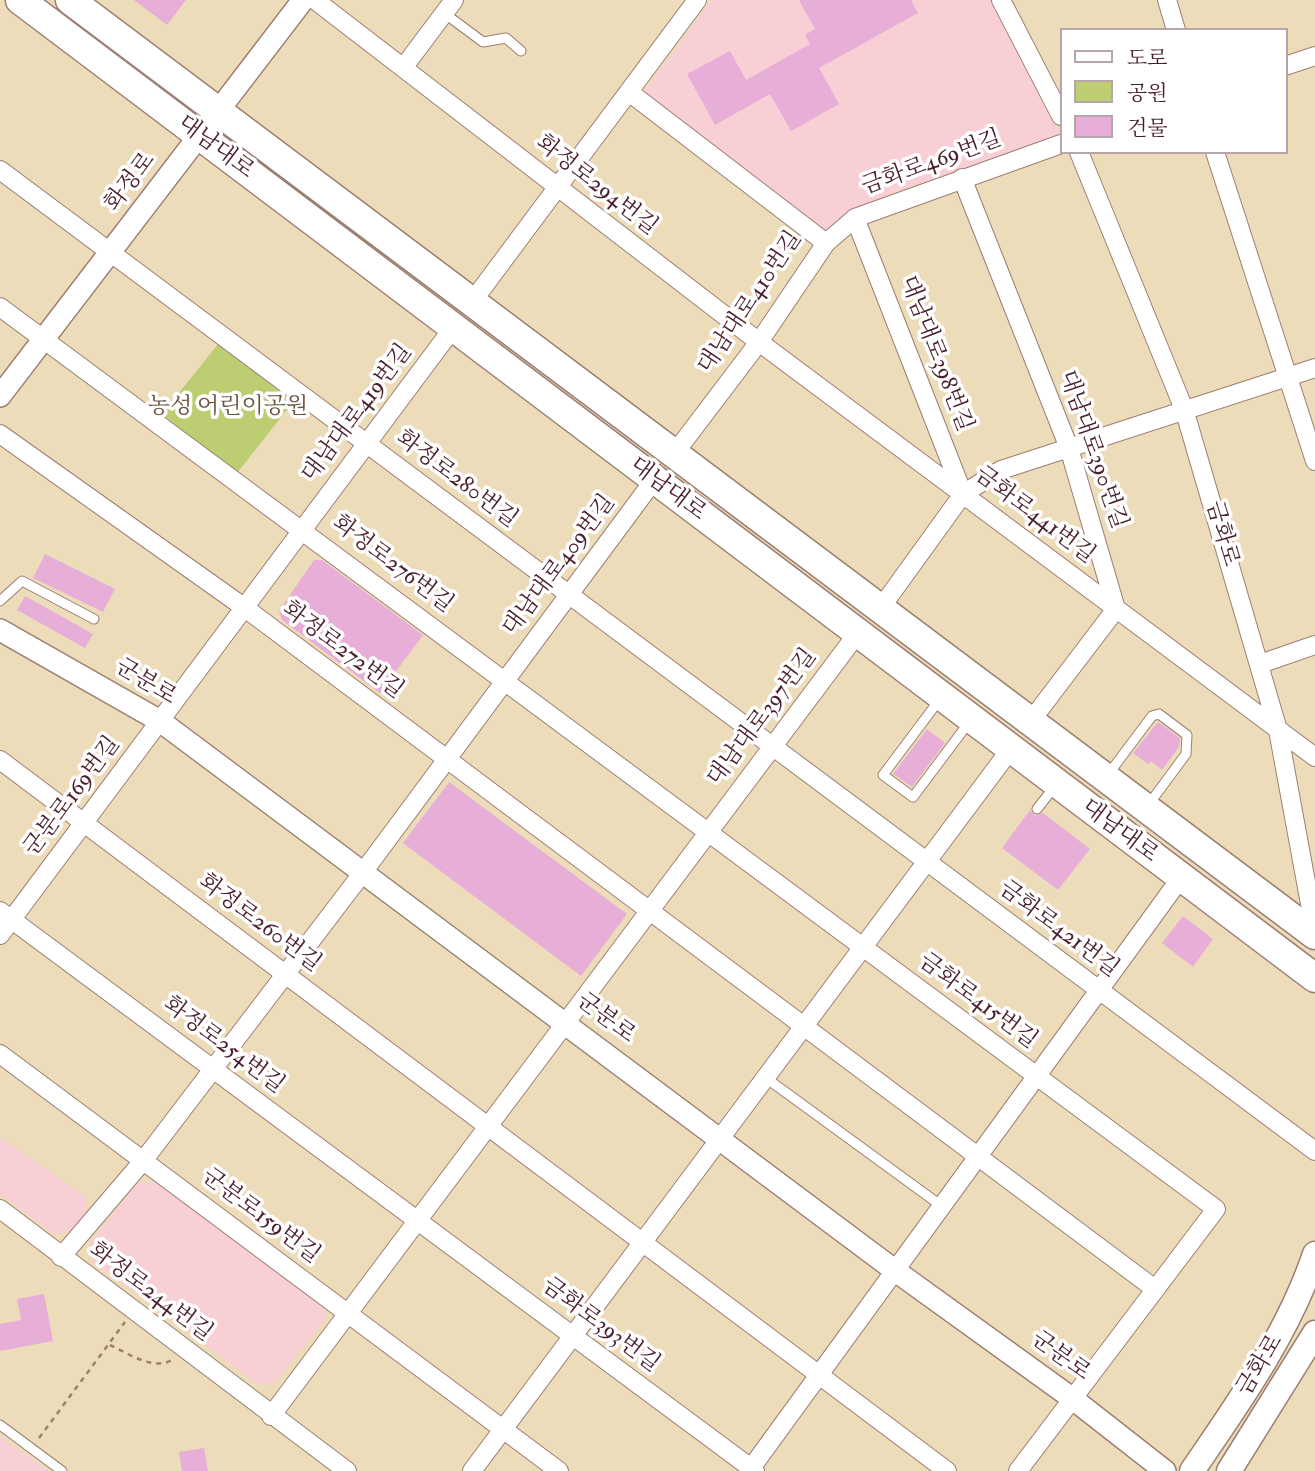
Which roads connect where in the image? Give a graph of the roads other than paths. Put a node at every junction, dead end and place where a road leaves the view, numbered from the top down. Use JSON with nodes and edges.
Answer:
{"nodes":[{"id":1,"x":20,"y":0,"type":"edge"},
{"id":2,"x":70,"y":0,"type":"edge"},
{"id":3,"x":303,"y":0,"type":"edge"},
{"id":4,"x":315,"y":0,"type":"edge"},
{"id":5,"x":697,"y":0,"type":"edge"},
{"id":6,"x":1001,"y":0,"type":"edge"},
{"id":7,"x":1167,"y":0,"type":"edge"},
{"id":8,"x":449,"y":6,"type":"edge"},
{"id":9,"x":1175,"y":28,"type":"edge"},
{"id":10,"x":522,"y":51,"type":"dead end"},
{"id":11,"x":1315,"y":56,"type":"edge"},
{"id":12,"x":1287,"y":65,"type":"edge"},
{"id":13,"x":403,"y":68,"type":"junction"},
{"id":14,"x":629,"y":92,"type":"junction"},
{"id":15,"x":218,"y":112,"type":"junction"},
{"id":16,"x":1060,"y":114,"type":"edge"},
{"id":17,"x":200,"y":137,"type":"junction"},
{"id":18,"x":1060,"y":144,"type":"edge"},
{"id":19,"x":1080,"y":154,"type":"edge"},
{"id":20,"x":1216,"y":154,"type":"edge"},
{"id":21,"x":0,"y":170,"type":"edge"},
{"id":22,"x":962,"y":178,"type":"junction"},
{"id":23,"x":558,"y":188,"type":"junction"},
{"id":24,"x":855,"y":218,"type":"junction"},
{"id":25,"x":826,"y":243,"type":"junction"},
{"id":26,"x":111,"y":253,"type":"junction"},
{"id":27,"x":472,"y":302,"type":"junction"},
{"id":28,"x":0,"y":307,"type":"edge"},
{"id":29,"x":453,"y":328,"type":"junction"},
{"id":30,"x":43,"y":340,"type":"junction"},
{"id":31,"x":759,"y":342,"type":"junction"},
{"id":32,"x":1315,"y":368,"type":"edge"},
{"id":33,"x":1287,"y":378,"type":"junction"},
{"id":34,"x":0,"y":396,"type":"edge"},
{"id":35,"x":1184,"y":409,"type":"junction"},
{"id":36,"x":0,"y":435,"type":"edge"},
{"id":37,"x":367,"y":444,"type":"junction"},
{"id":38,"x":1069,"y":448,"type":"junction"},
{"id":39,"x":674,"y":454,"type":"junction"},
{"id":40,"x":1315,"y":461,"type":"edge"},
{"id":41,"x":654,"y":480,"type":"junction"},
{"id":42,"x":963,"y":494,"type":"junction"},
{"id":43,"x":303,"y":530,"type":"junction"},
{"id":44,"x":569,"y":595,"type":"junction"},
{"id":45,"x":0,"y":601,"type":"edge"},
{"id":46,"x":245,"y":608,"type":"junction"},
{"id":47,"x":880,"y":608,"type":"junction"},
{"id":48,"x":1116,"y":609,"type":"junction"},
{"id":49,"x":94,"y":619,"type":"dead end"},
{"id":50,"x":0,"y":630,"type":"edge"},
{"id":51,"x":857,"y":634,"type":"junction"},
{"id":52,"x":1315,"y":645,"type":"edge"},
{"id":53,"x":1259,"y":664,"type":"junction"},
{"id":54,"x":505,"y":680,"type":"junction"},
{"id":55,"x":941,"y":697,"type":"junction"},
{"id":56,"x":970,"y":720,"type":"junction"},
{"id":57,"x":160,"y":722,"type":"junction"},
{"id":58,"x":1030,"y":722,"type":"junction"},
{"id":59,"x":1278,"y":730,"type":"junction"},
{"id":60,"x":772,"y":747,"type":"junction"},
{"id":61,"x":1010,"y":750,"type":"junction"},
{"id":62,"x":1315,"y":757,"type":"edge"},
{"id":63,"x":0,"y":760,"type":"edge"},
{"id":64,"x":446,"y":761,"type":"junction"},
{"id":65,"x":1105,"y":778,"type":"junction"},
{"id":66,"x":1056,"y":785,"type":"junction"},
{"id":67,"x":1146,"y":808,"type":"junction"},
{"id":68,"x":1037,"y":809,"type":"dead end"},
{"id":69,"x":84,"y":823,"type":"junction"},
{"id":70,"x":709,"y":832,"type":"junction"},
{"id":71,"x":926,"y":863,"type":"junction"},
{"id":72,"x":364,"y":871,"type":"junction"},
{"id":73,"x":1180,"y":879,"type":"junction"},
{"id":74,"x":649,"y":913,"type":"junction"},
{"id":75,"x":6,"y":915,"type":"edge"},
{"id":76,"x":1315,"y":933,"type":"edge"},
{"id":77,"x":0,"y":935,"type":"edge"},
{"id":78,"x":863,"y":947,"type":"junction"},
{"id":79,"x":285,"y":974,"type":"junction"},
{"id":80,"x":1315,"y":978,"type":"edge"},
{"id":81,"x":1099,"y":992,"type":"junction"},
{"id":82,"x":567,"y":1023,"type":"junction"},
{"id":83,"x":803,"y":1028,"type":"junction"},
{"id":84,"x":0,"y":1054,"type":"edge"},
{"id":85,"x":213,"y":1069,"type":"junction"},
{"id":86,"x":766,"y":1078,"type":"junction"},
{"id":87,"x":1038,"y":1078,"type":"junction"},
{"id":88,"x":488,"y":1127,"type":"junction"},
{"id":89,"x":719,"y":1139,"type":"junction"},
{"id":90,"x":1315,"y":1151,"type":"edge"},
{"id":91,"x":979,"y":1158,"type":"junction"},
{"id":92,"x":144,"y":1161,"type":"junction"},
{"id":93,"x":943,"y":1207,"type":"junction"},
{"id":94,"x":0,"y":1209,"type":"edge"},
{"id":95,"x":417,"y":1220,"type":"junction"},
{"id":96,"x":643,"y":1243,"type":"junction"},
{"id":97,"x":1315,"y":1254,"type":"edge"},
{"id":98,"x":61,"y":1257,"type":"junction"},
{"id":99,"x":897,"y":1272,"type":"junction"},
{"id":100,"x":1155,"y":1289,"type":"junction"},
{"id":101,"x":347,"y":1312,"type":"junction"},
{"id":102,"x":1315,"y":1334,"type":"edge"},
{"id":103,"x":573,"y":1336,"type":"junction"},
{"id":104,"x":820,"y":1376,"type":"junction"},
{"id":105,"x":1073,"y":1399,"type":"junction"},
{"id":106,"x":271,"y":1416,"type":"junction"},
{"id":107,"x":0,"y":1425,"type":"edge"},
{"id":108,"x":503,"y":1430,"type":"junction"},
{"id":109,"x":752,"y":1470,"type":"edge"},
{"id":110,"x":62,"y":1471,"type":"edge"},
{"id":111,"x":347,"y":1471,"type":"edge"},
{"id":112,"x":472,"y":1471,"type":"edge"},
{"id":113,"x":559,"y":1471,"type":"edge"},
{"id":114,"x":947,"y":1471,"type":"edge"},
{"id":115,"x":1018,"y":1471,"type":"edge"},
{"id":116,"x":1165,"y":1471,"type":"edge"},
{"id":117,"x":1192,"y":1471,"type":"edge"},
{"id":118,"x":1229,"y":1471,"type":"edge"}],
"edges":[{"from":1,"to":17,"type":"main road","name":"대남대로"},
{"from":2,"to":15,"type":"main road","name":"대남대로"},
{"from":3,"to":15,"type":"street","name":"화정로"},
{"from":4,"to":13,"type":"street","name":"화정로294번길"},
{"from":5,"to":14,"type":"street"},
{"from":6,"to":16,"type":"street"},
{"from":7,"to":9,"type":"street"},
{"from":8,"to":10,"type":"lane"},
{"from":8,"to":13,"type":"street"},
{"from":11,"to":12,"type":"street"},
{"from":13,"to":23,"type":"street","name":"화정로294번길"},
{"from":14,"to":23,"type":"street"},
{"from":14,"to":25,"type":"street","name":"대남대로410번길"},
{"from":15,"to":17,"type":"street","name":"화정로"},
{"from":15,"to":27,"type":"main road","name":"대남대로"},
{"from":17,"to":26,"type":"street","name":"화정로"},
{"from":17,"to":29,"type":"main road","name":"대남대로"},
{"from":18,"to":22,"type":"street","name":"금화로469번길"},
{"from":19,"to":35,"type":"street","name":"금화로"},
{"from":20,"to":33,"type":"street"},
{"from":21,"to":26,"type":"street","name":"화정로280번길"},
{"from":22,"to":24,"type":"street","name":"금화로469번길"},
{"from":22,"to":38,"type":"street","name":"대남대로390번길"},
{"from":23,"to":27,"type":"street"},
{"from":23,"to":31,"type":"street","name":"화정로294번길"},
{"from":24,"to":25,"type":"street","name":"금화로469번길"},
{"from":24,"to":42,"type":"street","name":"대남대로398번길"},
{"from":25,"to":31,"type":"street","name":"대남대로410번길"},
{"from":26,"to":30,"type":"street","name":"화정로"},
{"from":26,"to":37,"type":"street","name":"화정로280번길"},
{"from":27,"to":39,"type":"main road","name":"대남대로"},
{"from":28,"to":30,"type":"street","name":"화정로276번길"},
{"from":29,"to":37,"type":"street","name":"대남대로419번길"},
{"from":29,"to":41,"type":"main road","name":"대남대로"},
{"from":30,"to":34,"type":"street","name":"화정로"},
{"from":30,"to":43,"type":"street","name":"화정로276번길"},
{"from":31,"to":39,"type":"street","name":"대남대로410번길"},
{"from":31,"to":42,"type":"street","name":"금화로441번길"},
{"from":32,"to":33,"type":"street"},
{"from":33,"to":35,"type":"street"},
{"from":33,"to":40,"type":"street"},
{"from":35,"to":38,"type":"street"},
{"from":35,"to":53,"type":"street","name":"금화로"},
{"from":36,"to":46,"type":"street","name":"화정로272번길"},
{"from":37,"to":43,"type":"street","name":"대남대로419번길"},
{"from":37,"to":44,"type":"street","name":"화정로280번길"},
{"from":38,"to":42,"type":"street"},
{"from":38,"to":48,"type":"street","name":"대남대로390번길"},
{"from":39,"to":47,"type":"main road","name":"대남대로"},
{"from":41,"to":44,"type":"street","name":"대남대로409번길"},
{"from":41,"to":51,"type":"main road","name":"대남대로"},
{"from":42,"to":47,"type":"street"},
{"from":42,"to":48,"type":"street","name":"금화로441번길"},
{"from":43,"to":46,"type":"street","name":"대남대로419번길"},
{"from":43,"to":54,"type":"street","name":"화정로276번길"},
{"from":44,"to":54,"type":"street","name":"대남대로409번길"},
{"from":44,"to":60,"type":"street","name":"화정로280번길"},
{"from":45,"to":49,"type":"lane"},
{"from":46,"to":57,"type":"street","name":"군분로169번길"},
{"from":46,"to":64,"type":"street","name":"화정로272번길"},
{"from":47,"to":58,"type":"main road","name":"대남대로"},
{"from":48,"to":58,"type":"street"},
{"from":48,"to":59,"type":"street","name":"금화로441번길"},
{"from":50,"to":57,"type":"street","name":"군분로"},
{"from":51,"to":55,"type":"main road","name":"대남대로"},
{"from":51,"to":60,"type":"street","name":"대남대로397번길"},
{"from":52,"to":53,"type":"street"},
{"from":53,"to":59,"type":"street","name":"금화로"},
{"from":54,"to":64,"type":"street","name":"대남대로409번길"},
{"from":54,"to":70,"type":"street","name":"화정로276번길"},
{"from":55,"to":56,"type":"main road","name":"대남대로"},
{"from":55,"to":56,"type":"lane"},
{"from":56,"to":61,"type":"main road","name":"대남대로"},
{"from":57,"to":69,"type":"street","name":"군분로169번길"},
{"from":57,"to":72,"type":"street","name":"군분로"},
{"from":58,"to":65,"type":"main road","name":"대남대로"},
{"from":59,"to":62,"type":"street","name":"금화로441번길"},
{"from":59,"to":76,"type":"street","name":"금화로"},
{"from":60,"to":70,"type":"street","name":"대남대로397번길"},
{"from":60,"to":71,"type":"street","name":"금화로421번길"},
{"from":61,"to":66,"type":"main road","name":"대남대로"},
{"from":61,"to":71,"type":"street"},
{"from":63,"to":69,"type":"street","name":"화정로260번길"},
{"from":64,"to":72,"type":"street","name":"대남대로409번길"},
{"from":64,"to":74,"type":"street","name":"화정로272번길"},
{"from":65,"to":67,"type":"main road","name":"대남대로"},
{"from":65,"to":67,"type":"lane"},
{"from":66,"to":68,"type":"lane"},
{"from":66,"to":73,"type":"main road","name":"대남대로"},
{"from":67,"to":76,"type":"main road","name":"대남대로"},
{"from":69,"to":75,"type":"street","name":"군분로169번길"},
{"from":69,"to":79,"type":"street","name":"화정로260번길"},
{"from":70,"to":74,"type":"street","name":"대남대로397번길"},
{"from":70,"to":78,"type":"street","name":"금화로415번길"},
{"from":71,"to":78,"type":"street"},
{"from":71,"to":81,"type":"street","name":"금화로421번길"},
{"from":72,"to":79,"type":"street"},
{"from":72,"to":82,"type":"street","name":"군분로"},
{"from":73,"to":80,"type":"main road","name":"대남대로"},
{"from":73,"to":81,"type":"street"},
{"from":74,"to":82,"type":"street","name":"대남대로397번길"},
{"from":74,"to":83,"type":"street","name":"화정로272번길"},
{"from":75,"to":77,"type":"street","name":"군분로169번길"},
{"from":75,"to":85,"type":"street","name":"화정로254번길"},
{"from":78,"to":83,"type":"street"},
{"from":78,"to":87,"type":"street","name":"금화로415번길"},
{"from":79,"to":85,"type":"street"},
{"from":79,"to":88,"type":"street","name":"화정로260번길"},
{"from":81,"to":87,"type":"street"},
{"from":81,"to":90,"type":"street","name":"금화로421번길"},
{"from":82,"to":88,"type":"street","name":"대남대로397번길"},
{"from":82,"to":89,"type":"street","name":"군분로"},
{"from":83,"to":86,"type":"street"},
{"from":83,"to":91,"type":"street","name":"화정로272번길"},
{"from":84,"to":92,"type":"street"},
{"from":85,"to":92,"type":"street"},
{"from":85,"to":95,"type":"street","name":"화정로254번길"},
{"from":86,"to":89,"type":"street"},
{"from":86,"to":93,"type":"lane"},
{"from":87,"to":91,"type":"street"},
{"from":87,"to":100,"type":"street","name":"금화로415번길"},
{"from":88,"to":95,"type":"street","name":"대남대로397번길"},
{"from":88,"to":96,"type":"street","name":"화정로260번길"},
{"from":89,"to":96,"type":"street"},
{"from":89,"to":99,"type":"street","name":"군분로"},
{"from":91,"to":93,"type":"street"},
{"from":91,"to":100,"type":"street","name":"화정로272번길"},
{"from":92,"to":98,"type":"street"},
{"from":92,"to":101,"type":"street","name":"군분로159번길"},
{"from":93,"to":99,"type":"street"},
{"from":94,"to":98,"type":"street","name":"화정로244번길"},
{"from":95,"to":101,"type":"street","name":"대남대로397번길"},
{"from":95,"to":103,"type":"street","name":"금화로393번길"},
{"from":96,"to":103,"type":"street"},
{"from":96,"to":104,"type":"street","name":"화정로260번길"},
{"from":97,"to":117,"type":"main road","name":"금화로"},
{"from":98,"to":106,"type":"street","name":"화정로244번길"},
{"from":99,"to":104,"type":"street"},
{"from":99,"to":105,"type":"street","name":"군분로"},
{"from":100,"to":105,"type":"street"},
{"from":101,"to":106,"type":"street","name":"대남대로397번길"},
{"from":101,"to":108,"type":"street","name":"군분로159번길"},
{"from":102,"to":118,"type":"main road","name":"금화로"},
{"from":103,"to":108,"type":"street"},
{"from":103,"to":109,"type":"street","name":"금화로393번길"},
{"from":104,"to":109,"type":"street"},
{"from":104,"to":114,"type":"street","name":"화정로260번길"},
{"from":105,"to":115,"type":"street"},
{"from":105,"to":116,"type":"street","name":"군분로"},
{"from":106,"to":111,"type":"street","name":"화정로244번길"},
{"from":107,"to":110,"type":"lane"},
{"from":108,"to":112,"type":"street"},
{"from":108,"to":113,"type":"street","name":"군분로159번길"}]}
